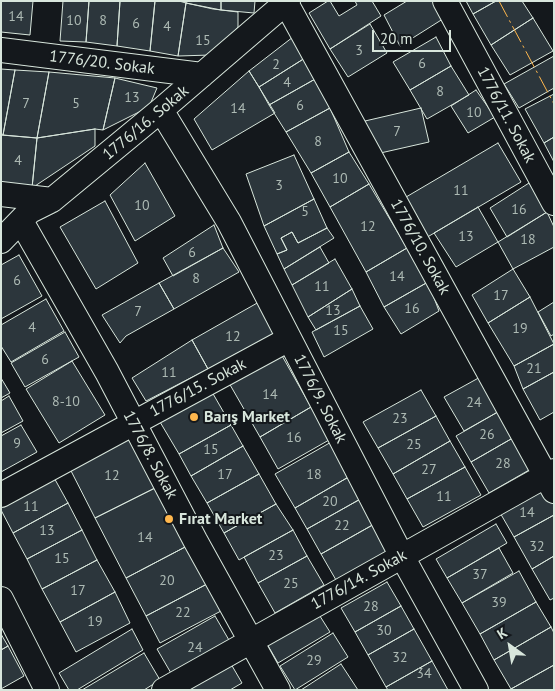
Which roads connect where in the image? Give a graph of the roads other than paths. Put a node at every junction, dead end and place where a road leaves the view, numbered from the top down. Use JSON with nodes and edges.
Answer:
{"nodes":[{"id":1,"x":445,"y":1,"type":"edge"},
{"id":2,"x":287,"y":2,"type":"edge"},
{"id":3,"x":1,"y":50,"type":"edge"},
{"id":4,"x":202,"y":75,"type":"junction"},
{"id":5,"x":161,"y":110,"type":"junction"},
{"id":6,"x":1,"y":194,"type":"edge"},
{"id":7,"x":52,"y":200,"type":"junction"},
{"id":8,"x":554,"y":203,"type":"edge"},
{"id":9,"x":21,"y":221,"type":"junction"},
{"id":10,"x":1,"y":241,"type":"edge"},
{"id":11,"x":289,"y":339,"type":"junction"},
{"id":12,"x":134,"y":423,"type":"junction"},
{"id":13,"x":551,"y":479,"type":"edge"},
{"id":14,"x":1,"y":495,"type":"edge"},
{"id":15,"x":402,"y":556,"type":"junction"},
{"id":16,"x":1,"y":599,"type":"edge"},
{"id":17,"x":251,"y":641,"type":"junction"},
{"id":18,"x":47,"y":690,"type":"edge"},
{"id":19,"x":164,"y":690,"type":"edge"},
{"id":20,"x":278,"y":690,"type":"edge"},
{"id":21,"x":476,"y":690,"type":"edge"}],
"edges":[{"from":1,"to":8,"type":"street","name":"1776/11. Sokak"},
{"from":2,"to":4,"type":"street","name":"1776/16. Sokak"},
{"from":2,"to":13,"type":"street","name":"1776/10. Sokak"},
{"from":3,"to":4,"type":"street","name":"1776/20. Sokak"},
{"from":4,"to":5,"type":"street","name":"1776/16. Sokak"},
{"from":5,"to":7,"type":"street","name":"1776/16. Sokak"},
{"from":5,"to":11,"type":"street","name":"1776/9. Sokak"},
{"from":6,"to":7,"type":"street"},
{"from":7,"to":9,"type":"street","name":"1776/16. Sokak"},
{"from":9,"to":10,"type":"street","name":"1776/16. Sokak"},
{"from":9,"to":12,"type":"street","name":"1776/8. Sokak"},
{"from":11,"to":12,"type":"street","name":"1776/15. Sokak"},
{"from":11,"to":15,"type":"street","name":"1776/9. Sokak"},
{"from":12,"to":14,"type":"street","name":"1776/15. Sokak"},
{"from":12,"to":17,"type":"street","name":"1776/8. Sokak"},
{"from":13,"to":15,"type":"street","name":"1776/14. Sokak"},
{"from":15,"to":17,"type":"street","name":"1776/14. Sokak"},
{"from":15,"to":21,"type":"street","name":"1776/9. Sokak"},
{"from":16,"to":18,"type":"street"},
{"from":17,"to":19,"type":"street","name":"1776/14. Sokak"},
{"from":17,"to":20,"type":"street","name":"1776/8. Sokak"}]}
